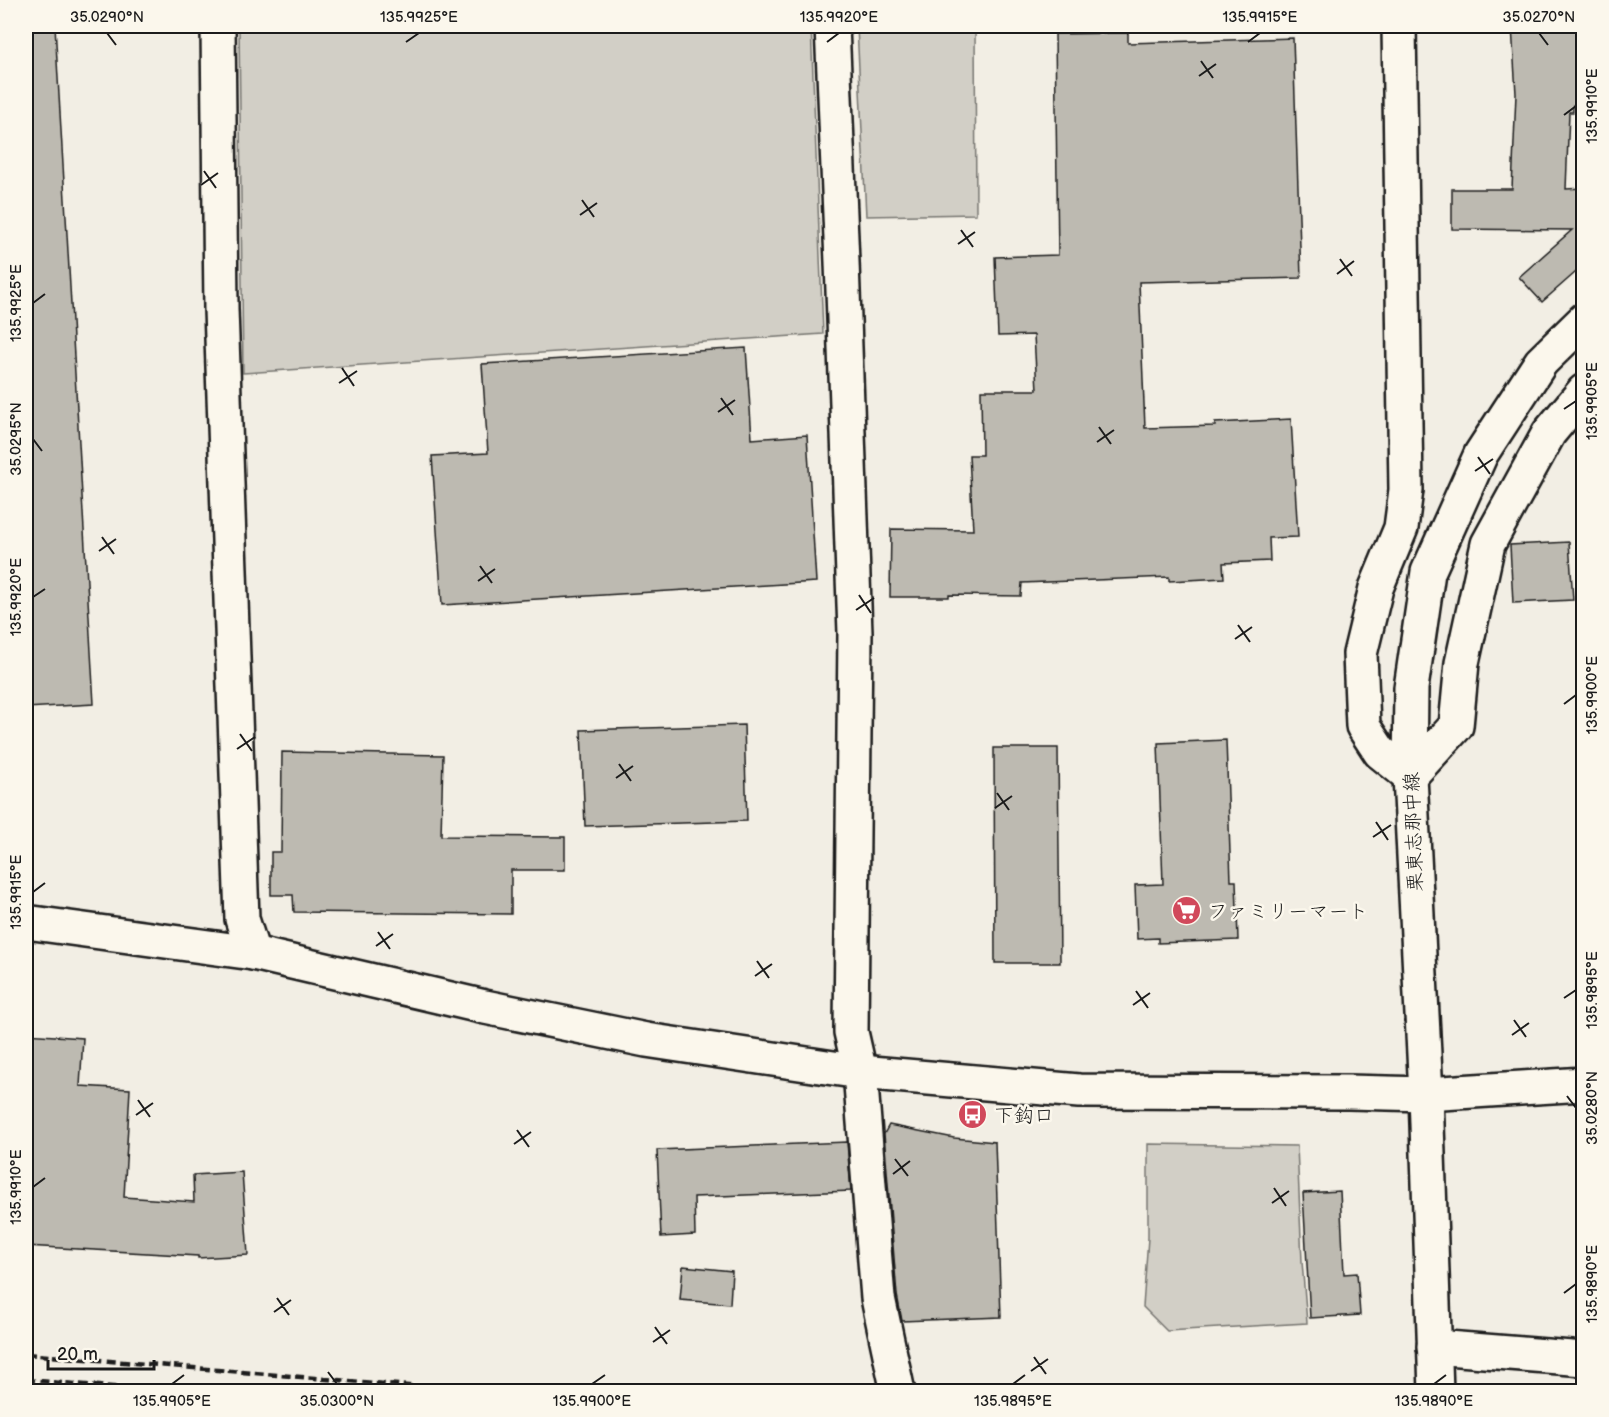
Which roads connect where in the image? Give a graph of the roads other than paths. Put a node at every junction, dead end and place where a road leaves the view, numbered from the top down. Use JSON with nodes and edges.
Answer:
{"nodes":[{"id":1,"x":218,"y":26,"type":"edge"},
{"id":2,"x":832,"y":26,"type":"edge"},
{"id":3,"x":1399,"y":26,"type":"edge"},
{"id":4,"x":1584,"y":320,"type":"edge"},
{"id":5,"x":1584,"y":391,"type":"edge"},
{"id":6,"x":1410,"y":776,"type":"junction"},
{"id":7,"x":26,"y":922,"type":"edge"},
{"id":8,"x":253,"y":953,"type":"junction"},
{"id":9,"x":860,"y":1072,"type":"junction"},
{"id":10,"x":1584,"y":1084,"type":"edge"},
{"id":11,"x":1426,"y":1094,"type":"junction"},
{"id":12,"x":1434,"y":1347,"type":"junction"},
{"id":13,"x":1584,"y":1359,"type":"edge"},
{"id":14,"x":898,"y":1392,"type":"edge"},
{"id":15,"x":1436,"y":1392,"type":"edge"}],
"edges":[{"from":1,"to":8,"type":"street"},
{"from":2,"to":9,"type":"street"},
{"from":3,"to":6,"type":"street"},
{"from":4,"to":6,"type":"street","name":"栗東志那中線"},
{"from":5,"to":6,"type":"street"},
{"from":6,"to":11,"type":"street","name":"栗東志那中線"},
{"from":7,"to":8,"type":"street"},
{"from":8,"to":9,"type":"street"},
{"from":9,"to":11,"type":"street"},
{"from":9,"to":14,"type":"street"},
{"from":10,"to":11,"type":"street"},
{"from":11,"to":12,"type":"street","name":"栗東志那中線"},
{"from":12,"to":13,"type":"street"},
{"from":12,"to":15,"type":"street","name":"栗東志那中線"}]}
